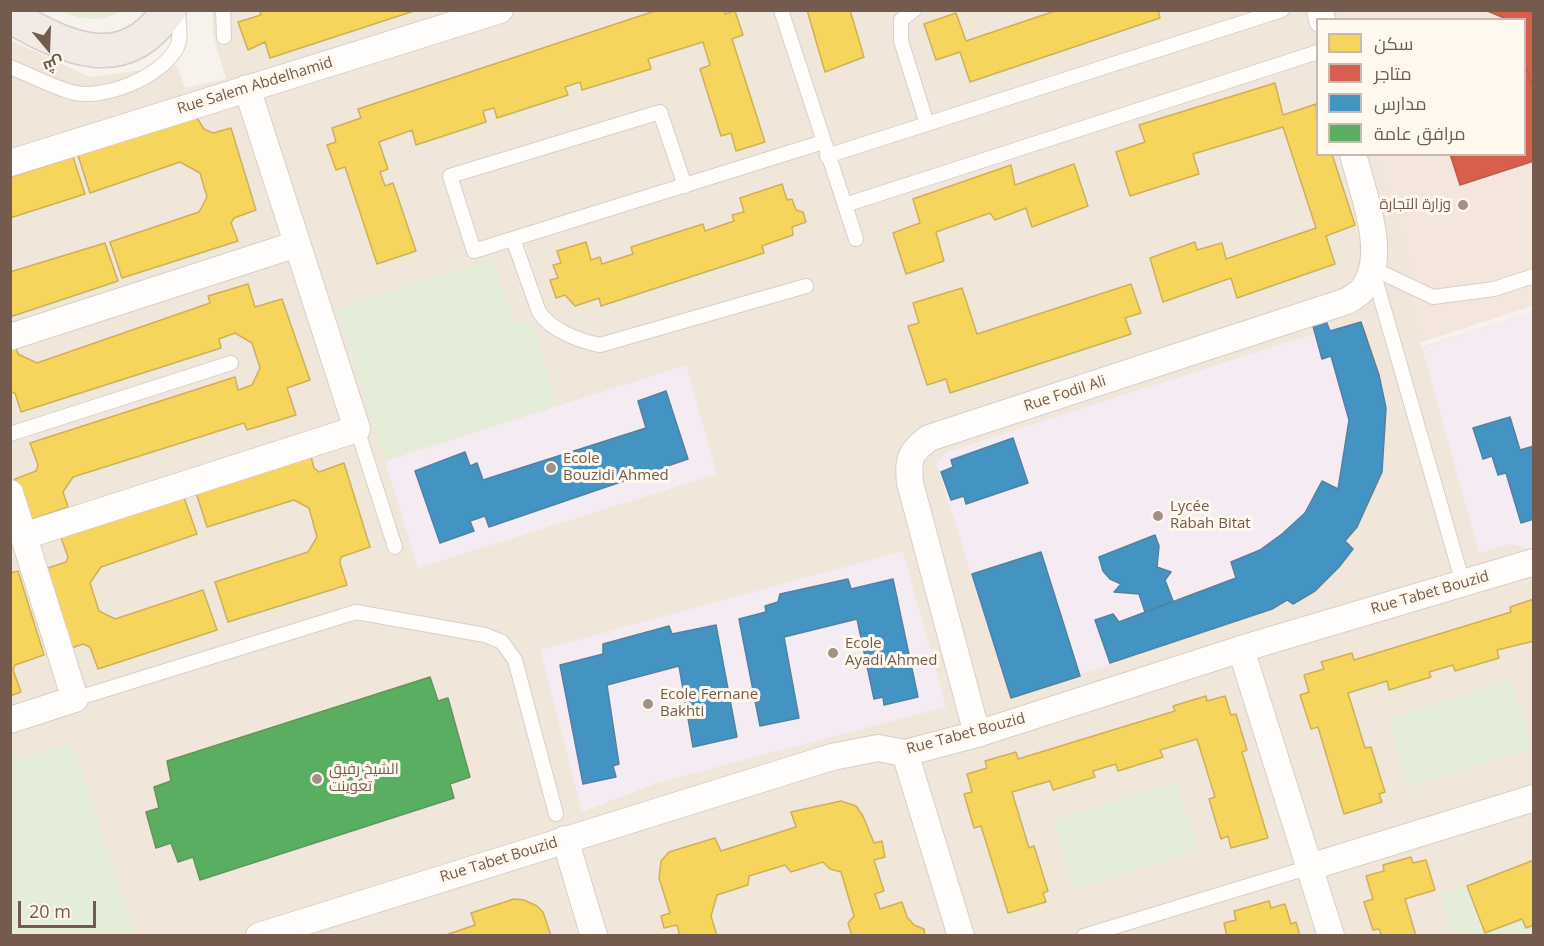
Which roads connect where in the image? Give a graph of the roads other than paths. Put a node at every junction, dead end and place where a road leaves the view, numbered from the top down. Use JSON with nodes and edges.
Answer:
{"nodes":[{"id":1,"x":44,"y":10,"type":"edge"},
{"id":2,"x":142,"y":10,"type":"edge"},
{"id":3,"x":170,"y":10,"type":"edge"},
{"id":4,"x":178,"y":10,"type":"edge"},
{"id":5,"x":223,"y":10,"type":"edge"},
{"id":6,"x":500,"y":10,"type":"edge"},
{"id":7,"x":782,"y":10,"type":"edge"},
{"id":8,"x":914,"y":10,"type":"edge"},
{"id":9,"x":1282,"y":10,"type":"edge"},
{"id":10,"x":10,"y":16,"type":"edge"},
{"id":11,"x":224,"y":37,"type":"dead end"},
{"id":12,"x":1316,"y":52,"type":"edge"},
{"id":13,"x":10,"y":67,"type":"edge"},
{"id":14,"x":247,"y":88,"type":"junction"},
{"id":15,"x":927,"y":124,"type":"junction"},
{"id":16,"x":823,"y":142,"type":"junction"},
{"id":17,"x":828,"y":156,"type":"junction"},
{"id":18,"x":1353,"y":156,"type":"edge"},
{"id":19,"x":10,"y":163,"type":"edge"},
{"id":20,"x":685,"y":186,"type":"junction"},
{"id":21,"x":845,"y":205,"type":"junction"},
{"id":22,"x":856,"y":238,"type":"dead end"},
{"id":23,"x":513,"y":239,"type":"junction"},
{"id":24,"x":297,"y":244,"type":"junction"},
{"id":25,"x":1372,"y":268,"type":"junction"},
{"id":26,"x":1533,"y":276,"type":"edge"},
{"id":27,"x":806,"y":286,"type":"dead end"},
{"id":28,"x":10,"y":337,"type":"edge"},
{"id":29,"x":231,"y":363,"type":"dead end"},
{"id":30,"x":357,"y":429,"type":"junction"},
{"id":31,"x":10,"y":434,"type":"edge"},
{"id":32,"x":10,"y":493,"type":"edge"},
{"id":33,"x":17,"y":538,"type":"edge"},
{"id":34,"x":395,"y":548,"type":"dead end"},
{"id":35,"x":1533,"y":562,"type":"edge"},
{"id":36,"x":1463,"y":583,"type":"junction"},
{"id":37,"x":1241,"y":649,"type":"junction"},
{"id":38,"x":75,"y":699,"type":"junction"},
{"id":39,"x":10,"y":720,"type":"edge"},
{"id":40,"x":977,"y":734,"type":"junction"},
{"id":41,"x":905,"y":753,"type":"junction"},
{"id":42,"x":1533,"y":798,"type":"edge"},
{"id":43,"x":556,"y":814,"type":"dead end"},
{"id":44,"x":565,"y":839,"type":"junction"},
{"id":45,"x":1310,"y":867,"type":"junction"},
{"id":46,"x":259,"y":936,"type":"edge"},
{"id":47,"x":594,"y":936,"type":"edge"},
{"id":48,"x":961,"y":936,"type":"edge"},
{"id":49,"x":1084,"y":936,"type":"edge"},
{"id":50,"x":1331,"y":936,"type":"edge"}],
"edges":[{"from":1,"to":2,"type":"highway"},
{"from":3,"to":10,"type":"highway"},
{"from":4,"to":13,"type":"lane"},
{"from":5,"to":11,"type":"lane"},
{"from":6,"to":14,"type":"street","name":"Rue Salem Abdelhamid"},
{"from":7,"to":16,"type":"lane"},
{"from":8,"to":15,"type":"lane"},
{"from":9,"to":15,"type":"lane"},
{"from":12,"to":21,"type":"lane"},
{"from":14,"to":19,"type":"street","name":"Rue Salem Abdelhamid"},
{"from":14,"to":24,"type":"street"},
{"from":15,"to":17,"type":"lane"},
{"from":16,"to":17,"type":"lane"},
{"from":16,"to":20,"type":"lane"},
{"from":17,"to":21,"type":"lane"},
{"from":18,"to":25,"type":"street","name":"Rue Fodil Ali"},
{"from":20,"to":23,"type":"lane"},
{"from":20,"to":23,"type":"lane"},
{"from":21,"to":22,"type":"lane"},
{"from":23,"to":27,"type":"lane"},
{"from":24,"to":28,"type":"street"},
{"from":24,"to":30,"type":"street"},
{"from":25,"to":26,"type":"lane"},
{"from":25,"to":36,"type":"lane"},
{"from":25,"to":40,"type":"street","name":"Rue Fodil Ali"},
{"from":29,"to":31,"type":"lane"},
{"from":30,"to":33,"type":"street"},
{"from":30,"to":34,"type":"lane"},
{"from":32,"to":33,"type":"street"},
{"from":33,"to":38,"type":"street"},
{"from":35,"to":36,"type":"street","name":"Rue Tabet Bouzid"},
{"from":36,"to":37,"type":"street","name":"Rue Tabet Bouzid"},
{"from":37,"to":40,"type":"street","name":"Rue Tabet Bouzid"},
{"from":37,"to":45,"type":"street"},
{"from":38,"to":39,"type":"street"},
{"from":38,"to":43,"type":"lane"},
{"from":40,"to":41,"type":"street","name":"Rue Tabet Bouzid"},
{"from":41,"to":44,"type":"street","name":"Rue Tabet Bouzid"},
{"from":41,"to":48,"type":"street"},
{"from":42,"to":45,"type":"street"},
{"from":44,"to":46,"type":"street","name":"Rue Tabet Bouzid"},
{"from":44,"to":47,"type":"street"},
{"from":45,"to":49,"type":"lane"},
{"from":45,"to":50,"type":"street"}]}
